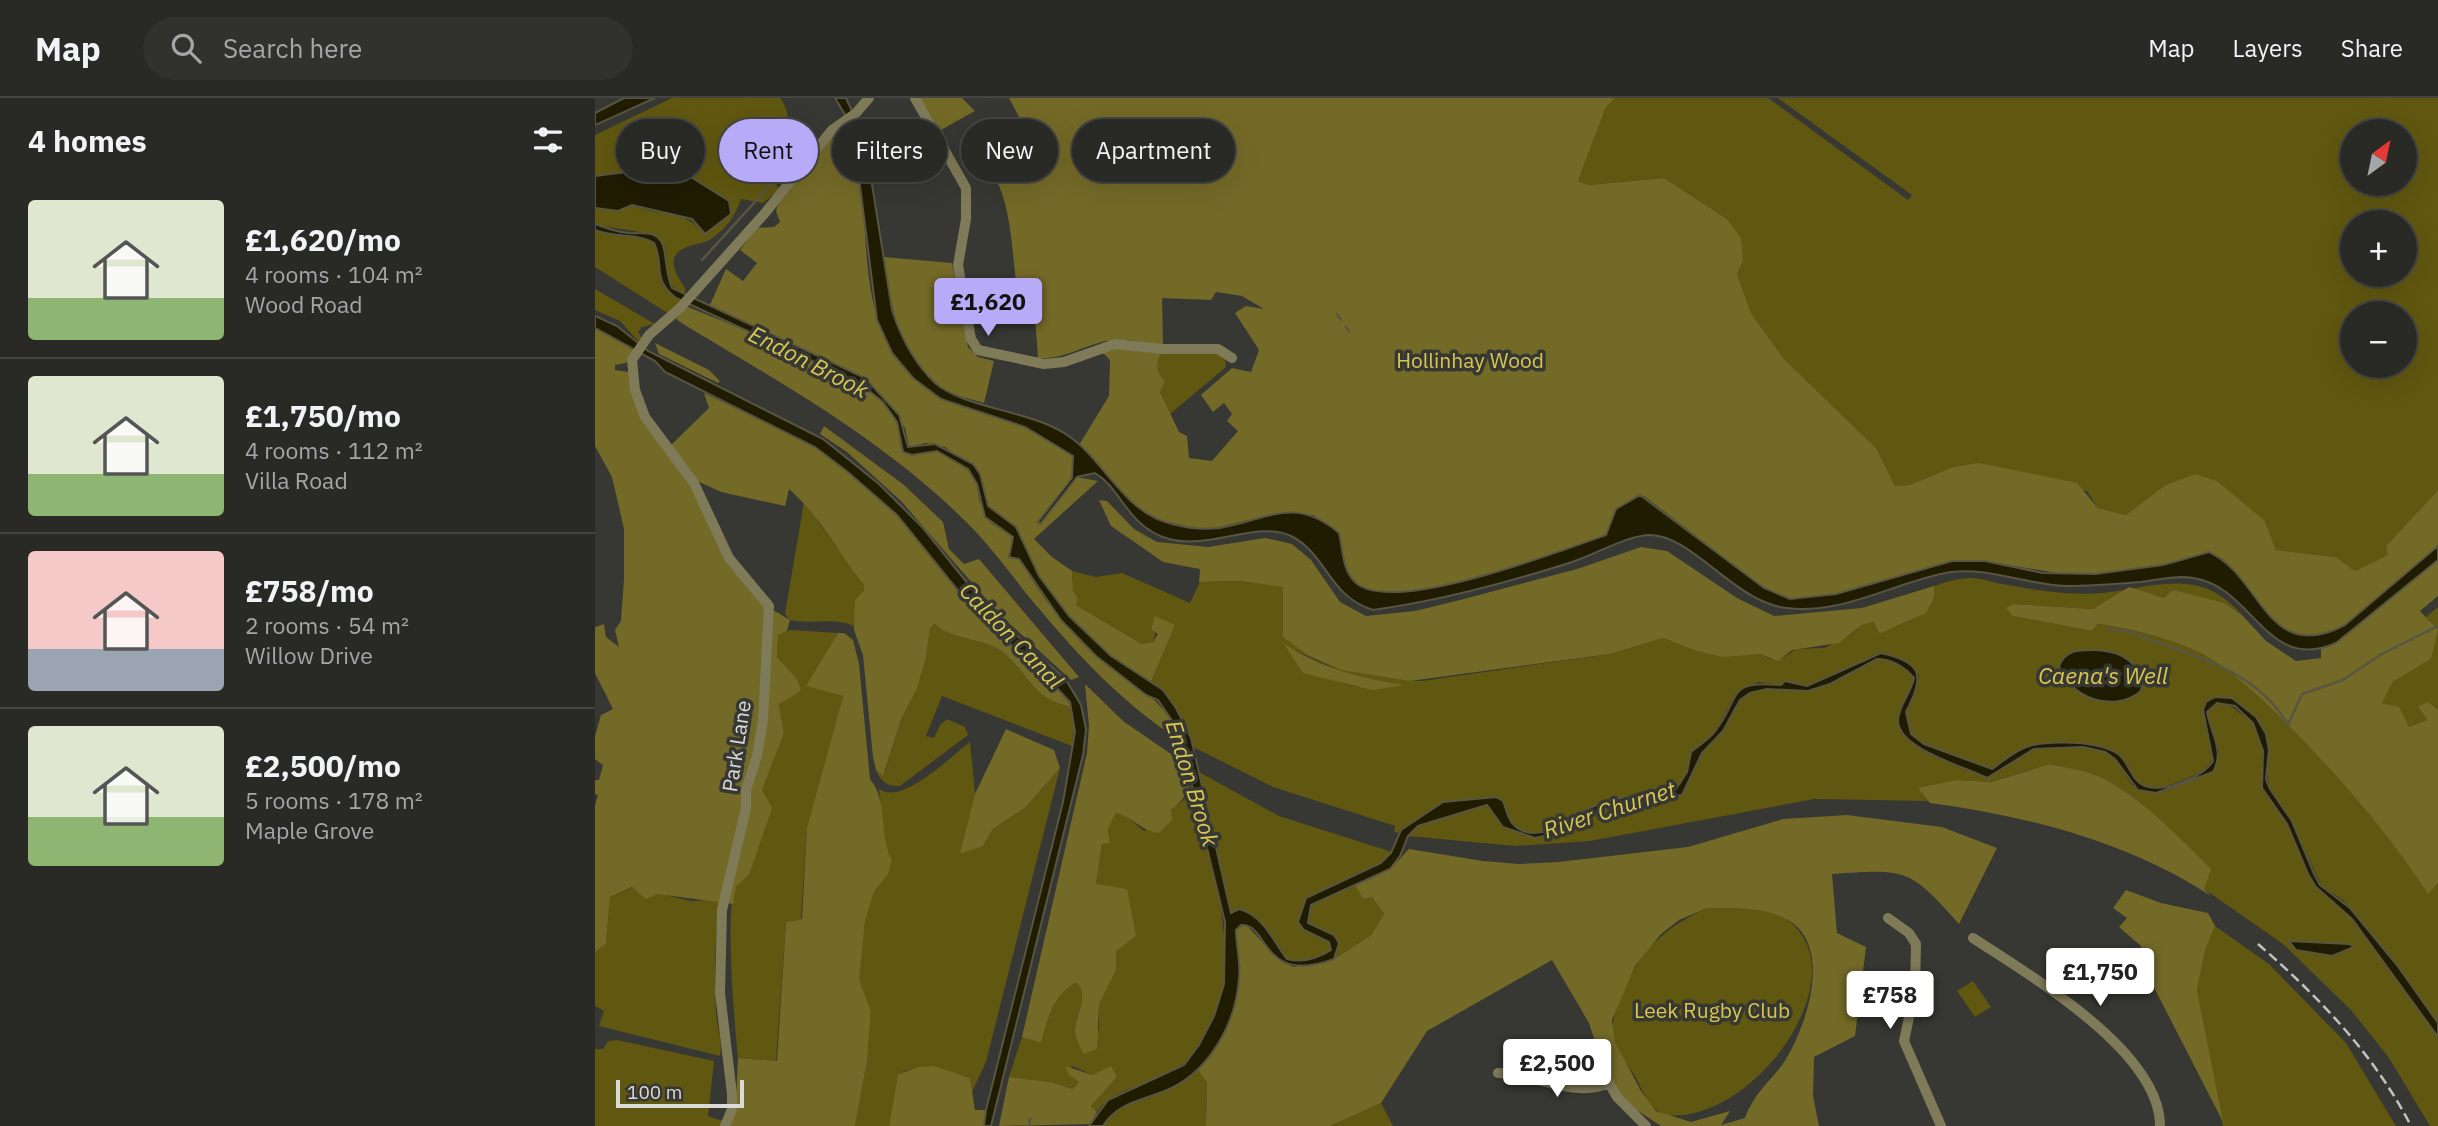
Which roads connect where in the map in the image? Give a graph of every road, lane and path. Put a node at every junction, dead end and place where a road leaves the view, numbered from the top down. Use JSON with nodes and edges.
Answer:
{"nodes":[{"id":1,"x":869,"y":98,"type":"edge"},
{"id":2,"x":915,"y":98,"type":"edge"},
{"id":3,"x":1231,"y":358,"type":"dead end"},
{"id":4,"x":1888,"y":918,"type":"dead end"},
{"id":5,"x":1973,"y":938,"type":"dead end"},
{"id":6,"x":1498,"y":1073,"type":"dead end"},
{"id":7,"x":725,"y":1126,"type":"edge"},
{"id":8,"x":1646,"y":1126,"type":"edge"},
{"id":9,"x":1941,"y":1126,"type":"edge"},
{"id":10,"x":2160,"y":1126,"type":"edge"}],
"edges":[{"from":1,"to":7,"type":"street","name":"Park Lane"},
{"from":2,"to":3,"type":"street"},
{"from":4,"to":9,"type":"street"},
{"from":5,"to":10,"type":"street"},
{"from":6,"to":8,"type":"street"}]}
